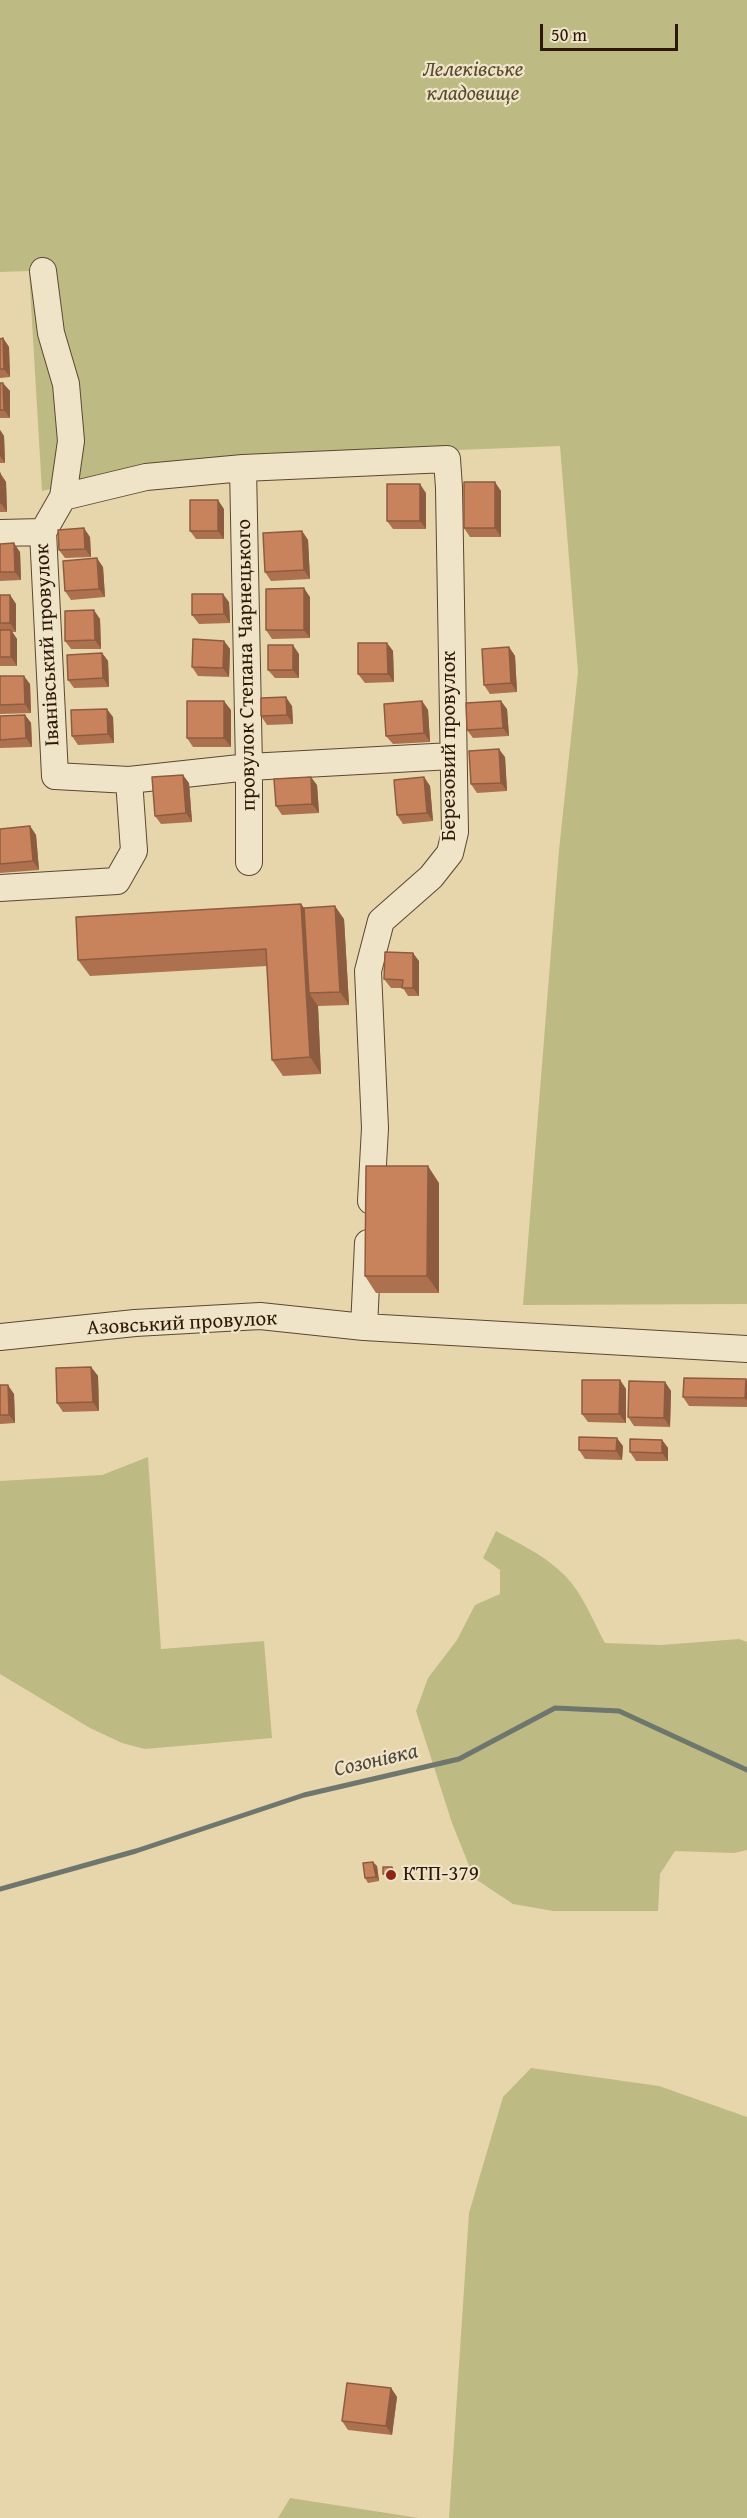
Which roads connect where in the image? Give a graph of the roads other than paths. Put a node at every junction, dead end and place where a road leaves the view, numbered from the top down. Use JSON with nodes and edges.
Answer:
{"nodes":[{"id":1,"x":43,"y":271,"type":"dead end"},
{"id":2,"x":243,"y":468,"type":"junction"},
{"id":3,"x":63,"y":497,"type":"junction"},
{"id":4,"x":0,"y":532,"type":"edge"},
{"id":5,"x":43,"y":532,"type":"junction"},
{"id":6,"x":452,"y":756,"type":"junction"},
{"id":7,"x":249,"y":767,"type":"junction"},
{"id":8,"x":129,"y":780,"type":"junction"},
{"id":9,"x":249,"y":862,"type":"dead end"},
{"id":10,"x":0,"y":888,"type":"edge"},
{"id":11,"x":364,"y":1327,"type":"junction"},
{"id":12,"x":0,"y":1337,"type":"edge"},
{"id":13,"x":747,"y":1349,"type":"edge"}],
"edges":[{"from":1,"to":3,"type":"street","name":"Іванівський провулок"},
{"from":2,"to":3,"type":"street"},
{"from":2,"to":6,"type":"street","name":"Березовий провулок"},
{"from":2,"to":7,"type":"street","name":"провулок Степана Чарнецького"},
{"from":3,"to":5,"type":"street","name":"Іванівський провулок"},
{"from":4,"to":5,"type":"street"},
{"from":5,"to":8,"type":"street","name":"Іванівський провулок"},
{"from":6,"to":7,"type":"street"},
{"from":6,"to":11,"type":"street","name":"Березовий провулок"},
{"from":7,"to":8,"type":"street"},
{"from":7,"to":9,"type":"street","name":"провулок Степана Чарнецького"},
{"from":8,"to":10,"type":"street"},
{"from":11,"to":12,"type":"street","name":"Азовський провулок"},
{"from":11,"to":13,"type":"street","name":"Азовський провулок"}]}
